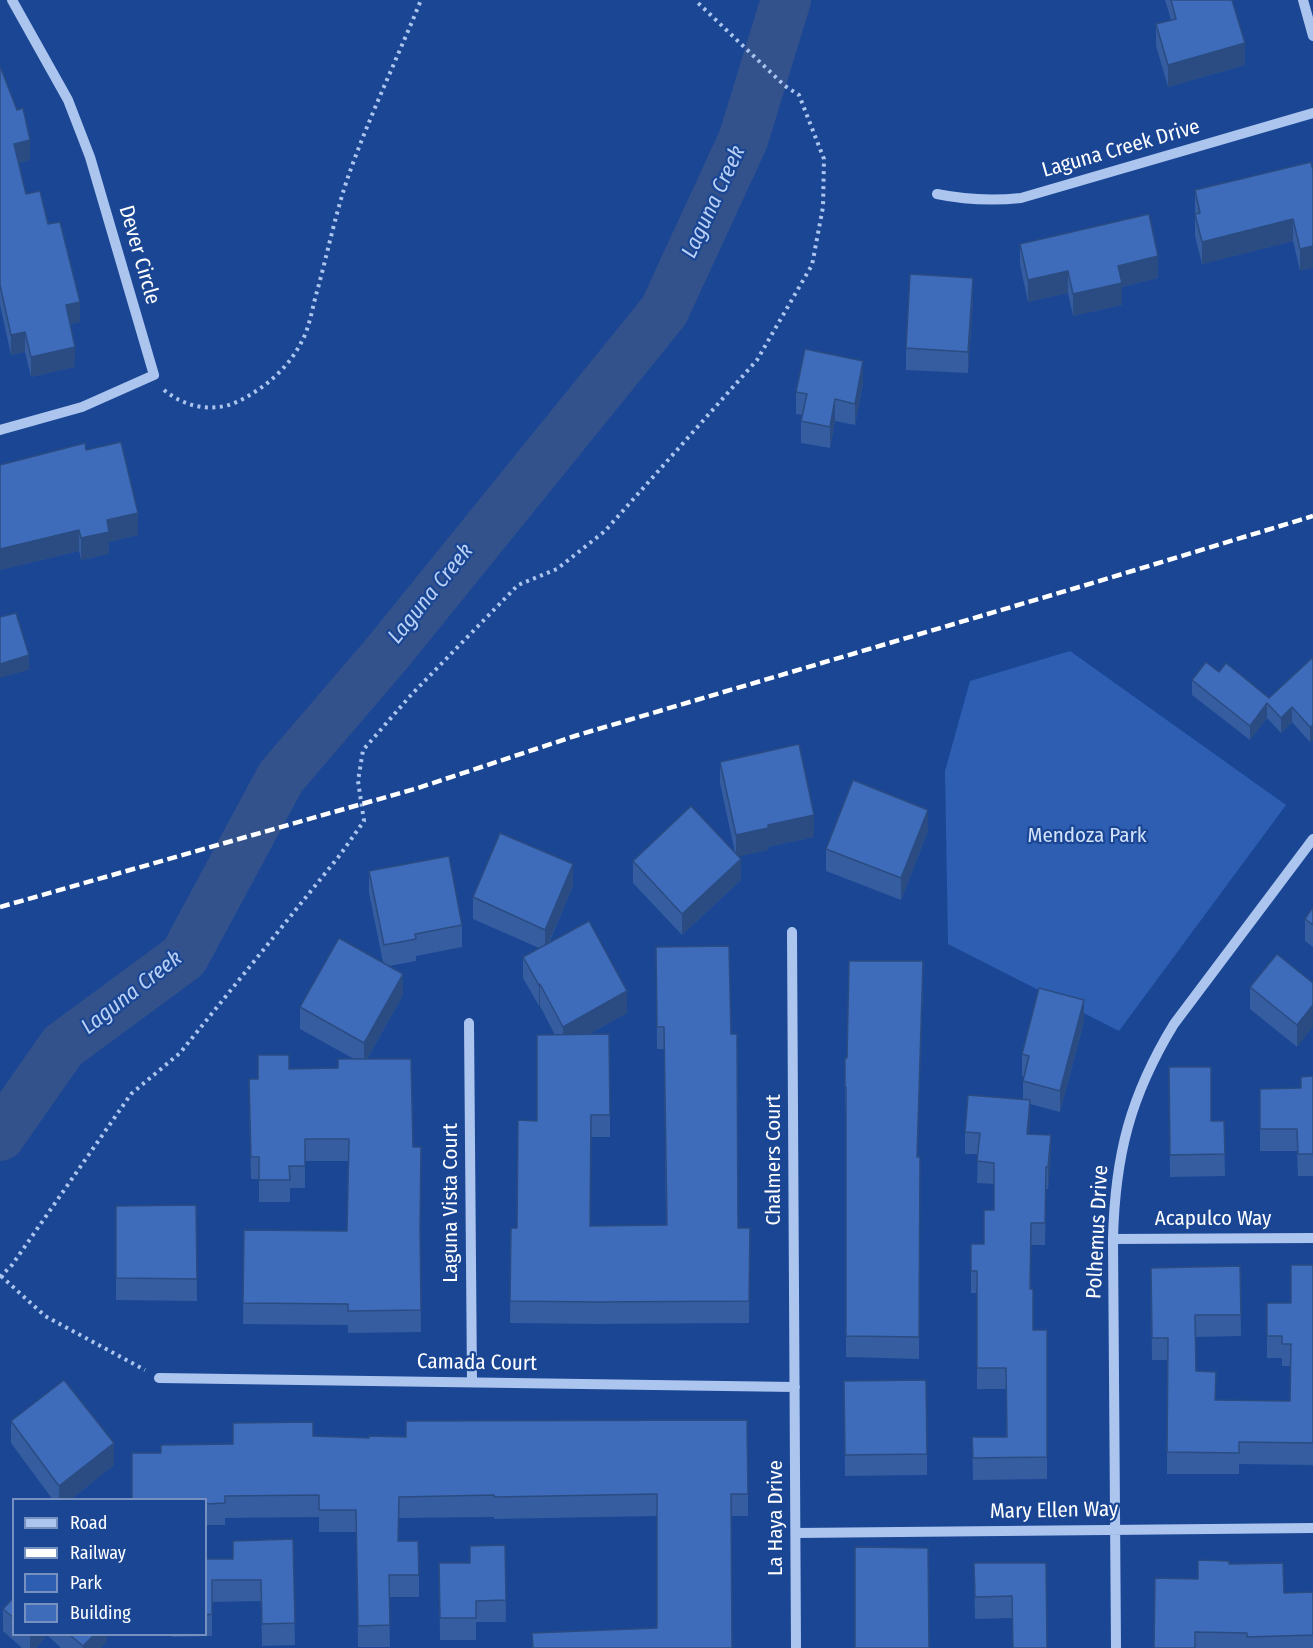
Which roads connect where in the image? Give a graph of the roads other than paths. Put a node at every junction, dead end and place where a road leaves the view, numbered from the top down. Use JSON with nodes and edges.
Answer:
{"nodes":[{"id":1,"x":12,"y":0,"type":"edge"},
{"id":2,"x":1303,"y":0,"type":"edge"},
{"id":3,"x":1313,"y":36,"type":"edge"},
{"id":4,"x":1313,"y":113,"type":"edge"},
{"id":5,"x":937,"y":194,"type":"dead end"},
{"id":6,"x":0,"y":430,"type":"edge"},
{"id":7,"x":1313,"y":839,"type":"edge"},
{"id":8,"x":792,"y":932,"type":"dead end"},
{"id":9,"x":469,"y":1023,"type":"dead end"},
{"id":10,"x":1313,"y":1238,"type":"edge"},
{"id":11,"x":1113,"y":1239,"type":"junction"},
{"id":12,"x":159,"y":1378,"type":"road end"},
{"id":13,"x":472,"y":1382,"type":"junction"},
{"id":14,"x":795,"y":1387,"type":"junction"},
{"id":15,"x":1313,"y":1528,"type":"edge"},
{"id":16,"x":1115,"y":1530,"type":"junction"},
{"id":17,"x":796,"y":1533,"type":"junction"},
{"id":18,"x":796,"y":1648,"type":"edge"},
{"id":19,"x":1116,"y":1648,"type":"edge"}],
"edges":[{"from":1,"to":6,"type":"street","name":"Dever Circle"},
{"from":2,"to":3,"type":"street"},
{"from":4,"to":5,"type":"street","name":"Laguna Creek Drive"},
{"from":7,"to":11,"type":"street","name":"Polhemus Drive"},
{"from":8,"to":14,"type":"street","name":"Chalmers Court"},
{"from":9,"to":13,"type":"street","name":"Laguna Vista Court"},
{"from":10,"to":11,"type":"street","name":"Acapulco Way"},
{"from":11,"to":16,"type":"street","name":"Polhemus Drive"},
{"from":12,"to":13,"type":"street","name":"Camada Court"},
{"from":13,"to":14,"type":"street","name":"Camada Court"},
{"from":14,"to":17,"type":"street","name":"La Haya Drive"},
{"from":15,"to":16,"type":"street","name":"Mary Ellen Way"},
{"from":16,"to":17,"type":"street","name":"Mary Ellen Way"},
{"from":16,"to":19,"type":"street","name":"Polhemus Drive"},
{"from":17,"to":18,"type":"street","name":"La Haya Drive"}]}
